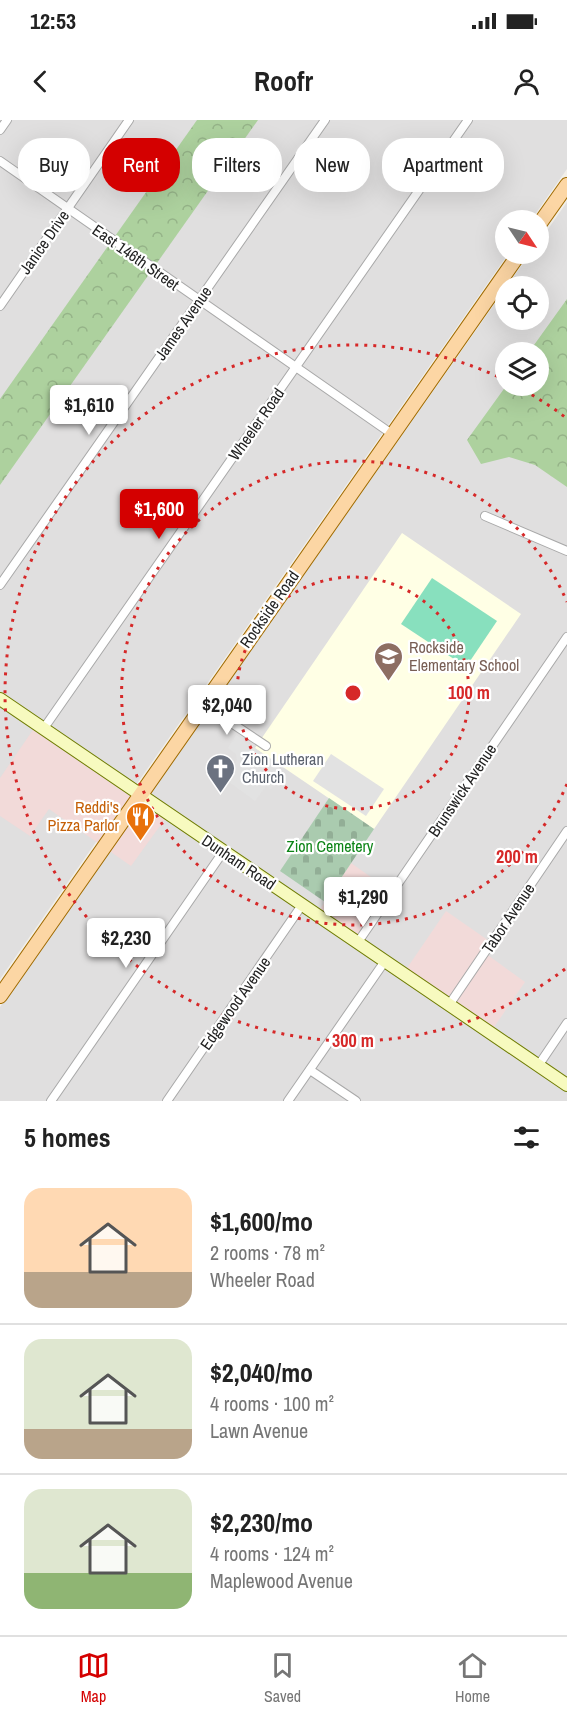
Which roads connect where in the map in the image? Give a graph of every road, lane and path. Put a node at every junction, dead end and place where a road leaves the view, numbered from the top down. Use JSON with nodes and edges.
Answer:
{"nodes":[{"id":1,"x":7,"y":120,"type":"edge"},
{"id":2,"x":129,"y":120,"type":"edge"},
{"id":3,"x":325,"y":120,"type":"edge"},
{"id":4,"x":468,"y":120,"type":"edge"},
{"id":5,"x":0,"y":130,"type":"edge"},
{"id":6,"x":0,"y":161,"type":"edge"},
{"id":7,"x":567,"y":185,"type":"edge"},
{"id":8,"x":67,"y":209,"type":"junction"},
{"id":9,"x":549,"y":210,"type":"edge"},
{"id":10,"x":512,"y":264,"type":"edge"},
{"id":11,"x":199,"y":301,"type":"junction"},
{"id":12,"x":0,"y":306,"type":"edge"},
{"id":13,"x":296,"y":367,"type":"junction"},
{"id":14,"x":392,"y":434,"type":"junction"},
{"id":15,"x":485,"y":516,"type":"dead end"},
{"id":16,"x":567,"y":551,"type":"edge"},
{"id":17,"x":0,"y":585,"type":"edge"},
{"id":18,"x":567,"y":637,"type":"edge"},
{"id":19,"x":0,"y":699,"type":"edge"},
{"id":20,"x":203,"y":704,"type":"junction"},
{"id":21,"x":44,"y":728,"type":"junction"},
{"id":22,"x":266,"y":746,"type":"dead end"},
{"id":23,"x":141,"y":794,"type":"junction"},
{"id":24,"x":567,"y":831,"type":"edge"},
{"id":25,"x":223,"y":852,"type":"junction"},
{"id":26,"x":302,"y":905,"type":"junction"},
{"id":27,"x":358,"y":942,"type":"junction"},
{"id":28,"x":385,"y":961,"type":"junction"},
{"id":29,"x":0,"y":996,"type":"edge"},
{"id":30,"x":449,"y":1005,"type":"junction"},
{"id":31,"x":567,"y":1023,"type":"edge"},
{"id":32,"x":538,"y":1066,"type":"junction"},
{"id":33,"x":310,"y":1070,"type":"junction"},
{"id":34,"x":567,"y":1086,"type":"edge"},
{"id":35,"x":51,"y":1101,"type":"edge"},
{"id":36,"x":167,"y":1101,"type":"edge"},
{"id":37,"x":288,"y":1101,"type":"edge"},
{"id":38,"x":356,"y":1101,"type":"edge"}],
"edges":[{"from":1,"to":5,"type":"street"},
{"from":2,"to":8,"type":"street","name":"Janice Drive"},
{"from":3,"to":11,"type":"street","name":"James Avenue"},
{"from":4,"to":13,"type":"street","name":"Wheeler Road"},
{"from":6,"to":8,"type":"street","name":"East 146th Street"},
{"from":7,"to":9,"type":"main road"},
{"from":8,"to":11,"type":"street","name":"East 146th Street"},
{"from":8,"to":12,"type":"street","name":"Janice Drive"},
{"from":10,"to":14,"type":"main road","name":"Rockside Road"},
{"from":11,"to":13,"type":"street","name":"East 146th Street"},
{"from":11,"to":17,"type":"street","name":"James Avenue"},
{"from":13,"to":14,"type":"street","name":"East 146th Street"},
{"from":13,"to":21,"type":"street","name":"Wheeler Road"},
{"from":14,"to":20,"type":"main road","name":"Rockside Road"},
{"from":15,"to":16,"type":"street"},
{"from":18,"to":27,"type":"street","name":"Brunswick Avenue"},
{"from":19,"to":21,"type":"street","name":"Dunham Road"},
{"from":20,"to":22,"type":"street"},
{"from":20,"to":23,"type":"main road","name":"Rockside Road"},
{"from":21,"to":23,"type":"street","name":"Dunham Road"},
{"from":23,"to":25,"type":"street","name":"Dunham Road"},
{"from":23,"to":29,"type":"main road","name":"Rockside Road"},
{"from":24,"to":30,"type":"street","name":"Tabor Avenue"},
{"from":25,"to":26,"type":"street","name":"Dunham Road"},
{"from":25,"to":35,"type":"street"},
{"from":26,"to":27,"type":"street","name":"Dunham Road"},
{"from":26,"to":36,"type":"street","name":"Edgewood Avenue"},
{"from":27,"to":28,"type":"street","name":"Dunham Road"},
{"from":28,"to":30,"type":"street","name":"Dunham Road"},
{"from":28,"to":33,"type":"street"},
{"from":30,"to":32,"type":"street","name":"Dunham Road"},
{"from":31,"to":32,"type":"street"},
{"from":32,"to":34,"type":"street","name":"Dunham Road"},
{"from":33,"to":37,"type":"street"},
{"from":33,"to":38,"type":"street"}]}
